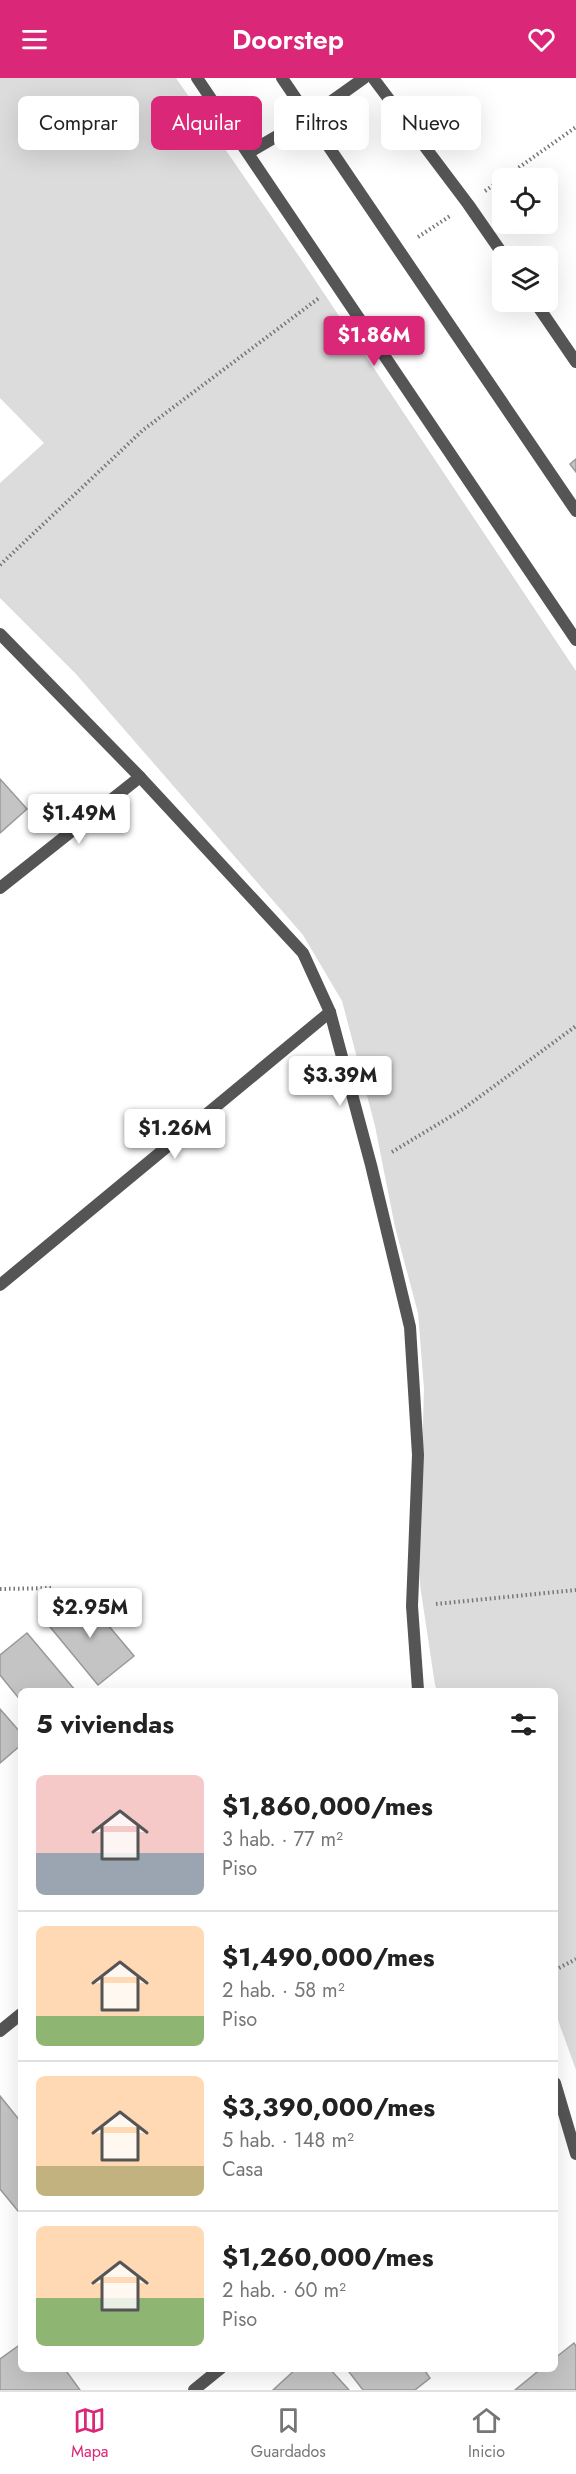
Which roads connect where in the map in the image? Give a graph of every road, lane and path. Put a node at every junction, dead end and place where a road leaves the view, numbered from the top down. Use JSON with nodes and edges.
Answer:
{"nodes":[{"id":1,"x":197,"y":78,"type":"edge"},
{"id":2,"x":282,"y":78,"type":"edge"},
{"id":3,"x":364,"y":78,"type":"edge"},
{"id":4,"x":373,"y":78,"type":"edge"},
{"id":5,"x":294,"y":96,"type":"edge"},
{"id":6,"x":339,"y":96,"type":"edge"},
{"id":7,"x":576,"y":127,"type":"edge"},
{"id":8,"x":274,"y":138,"type":"edge"},
{"id":9,"x":330,"y":150,"type":"edge"},
{"id":10,"x":248,"y":153,"type":"junction"},
{"id":11,"x":518,"y":168,"type":"edge"},
{"id":12,"x":468,"y":204,"type":"junction"},
{"id":13,"x":497,"y":246,"type":"edge"},
{"id":14,"x":398,"y":250,"type":"junction"},
{"id":15,"x":337,"y":285,"type":"junction"},
{"id":16,"x":542,"y":312,"type":"edge"},
{"id":17,"x":576,"y":362,"type":"edge"},
{"id":18,"x":576,"y":511,"type":"edge"},
{"id":19,"x":0,"y":564,"type":"edge"},
{"id":20,"x":0,"y":634,"type":"edge"},
{"id":21,"x":576,"y":640,"type":"edge"},
{"id":22,"x":140,"y":777,"type":"junction"},
{"id":23,"x":0,"y":888,"type":"edge"},
{"id":24,"x":330,"y":1012,"type":"junction"},
{"id":25,"x":576,"y":1026,"type":"edge"},
{"id":26,"x":371,"y":1165,"type":"junction"},
{"id":27,"x":0,"y":1285,"type":"edge"},
{"id":28,"x":0,"y":1588,"type":"edge"},
{"id":29,"x":53,"y":1588,"type":"dead end"},
{"id":30,"x":576,"y":1590,"type":"edge"},
{"id":31,"x":412,"y":1606,"type":"junction"},
{"id":32,"x":418,"y":1688,"type":"edge"},
{"id":33,"x":576,"y":1959,"type":"edge"},
{"id":34,"x":558,"y":1968,"type":"edge"},
{"id":35,"x":18,"y":2016,"type":"edge"},
{"id":36,"x":0,"y":2031,"type":"edge"},
{"id":37,"x":558,"y":2098,"type":"edge"},
{"id":38,"x":576,"y":2154,"type":"edge"},
{"id":39,"x":216,"y":2372,"type":"edge"},
{"id":40,"x":194,"y":2390,"type":"edge"}],
"edges":[{"from":1,"to":10,"type":"street"},
{"from":2,"to":5,"type":"street"},
{"from":3,"to":6,"type":"street"},
{"from":4,"to":12,"type":"street"},
{"from":7,"to":11,"type":"path"},
{"from":8,"to":10,"type":"street"},
{"from":9,"to":14,"type":"street"},
{"from":10,"to":15,"type":"street"},
{"from":12,"to":13,"type":"street"},
{"from":12,"to":14,"type":"path"},
{"from":14,"to":18,"type":"street"},
{"from":15,"to":19,"type":"path"},
{"from":15,"to":21,"type":"street"},
{"from":16,"to":17,"type":"street"},
{"from":20,"to":22,"type":"street"},
{"from":22,"to":23,"type":"street"},
{"from":22,"to":24,"type":"street"},
{"from":24,"to":26,"type":"street"},
{"from":24,"to":27,"type":"street"},
{"from":25,"to":26,"type":"path"},
{"from":26,"to":31,"type":"street"},
{"from":28,"to":29,"type":"path"},
{"from":30,"to":31,"type":"path"},
{"from":31,"to":32,"type":"street"},
{"from":33,"to":34,"type":"path"},
{"from":35,"to":36,"type":"street"},
{"from":37,"to":38,"type":"street"},
{"from":39,"to":40,"type":"street"}]}
